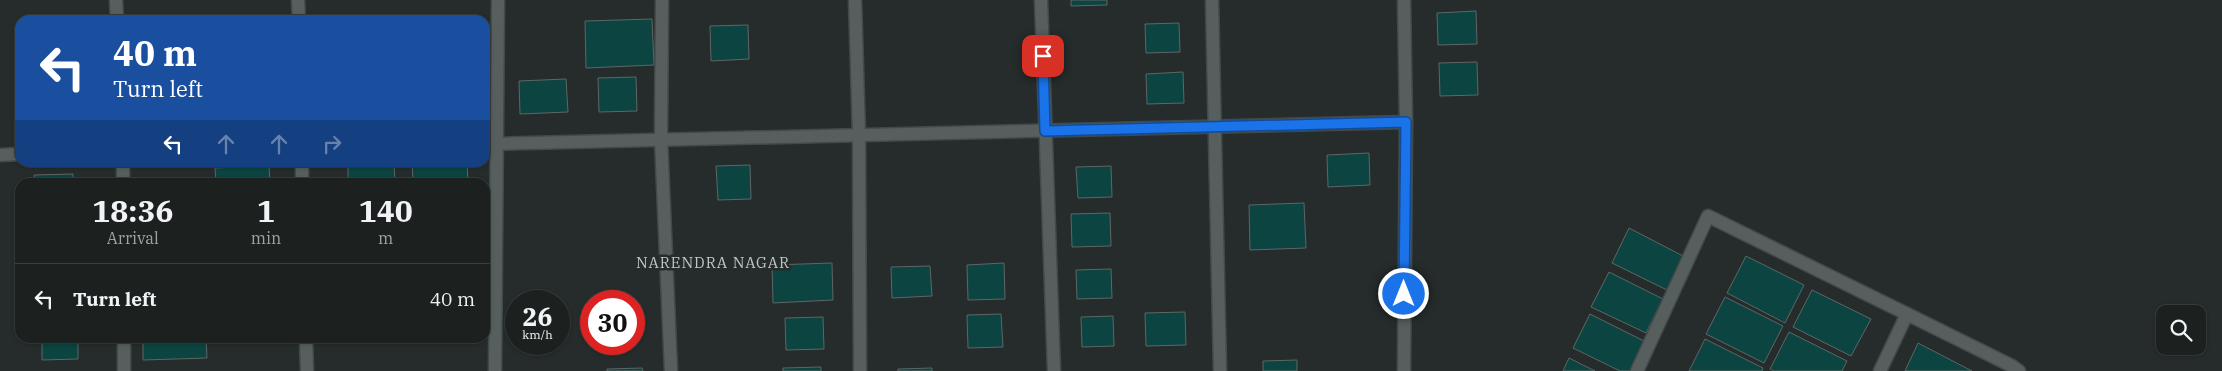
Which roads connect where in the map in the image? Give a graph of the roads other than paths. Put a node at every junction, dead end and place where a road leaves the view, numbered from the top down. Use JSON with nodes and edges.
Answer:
{"nodes":[{"id":1,"x":116,"y":0,"type":"edge"},
{"id":2,"x":298,"y":0,"type":"edge"},
{"id":3,"x":498,"y":0,"type":"edge"},
{"id":4,"x":662,"y":0,"type":"edge"},
{"id":5,"x":855,"y":0,"type":"edge"},
{"id":6,"x":1041,"y":0,"type":"edge"},
{"id":7,"x":1212,"y":0,"type":"edge"},
{"id":8,"x":1404,"y":0,"type":"edge"},
{"id":9,"x":117,"y":15,"type":"edge"},
{"id":10,"x":299,"y":15,"type":"edge"},
{"id":11,"x":1406,"y":122,"type":"junction"},
{"id":12,"x":1216,"y":127,"type":"junction"},
{"id":13,"x":1045,"y":131,"type":"junction"},
{"id":14,"x":859,"y":135,"type":"junction"},
{"id":15,"x":661,"y":139,"type":"junction"},
{"id":16,"x":491,"y":144,"type":"edge"},
{"id":17,"x":15,"y":154,"type":"edge"},
{"id":18,"x":0,"y":155,"type":"edge"},
{"id":19,"x":1907,"y":314,"type":"junction"},
{"id":20,"x":124,"y":343,"type":"edge"},
{"id":21,"x":306,"y":343,"type":"edge"},
{"id":22,"x":124,"y":371,"type":"edge"},
{"id":23,"x":307,"y":371,"type":"edge"},
{"id":24,"x":495,"y":371,"type":"edge"},
{"id":25,"x":671,"y":371,"type":"edge"},
{"id":26,"x":860,"y":371,"type":"edge"},
{"id":27,"x":1054,"y":371,"type":"edge"},
{"id":28,"x":1220,"y":371,"type":"edge"},
{"id":29,"x":1404,"y":371,"type":"edge"},
{"id":30,"x":1637,"y":371,"type":"edge"},
{"id":31,"x":1880,"y":371,"type":"edge"},
{"id":32,"x":2019,"y":371,"type":"edge"}],
"edges":[{"from":1,"to":9,"type":"street"},
{"from":2,"to":10,"type":"street"},
{"from":3,"to":16,"type":"street"},
{"from":4,"to":15,"type":"street"},
{"from":5,"to":14,"type":"street"},
{"from":6,"to":13,"type":"street"},
{"from":7,"to":12,"type":"street"},
{"from":8,"to":11,"type":"street"},
{"from":11,"to":12,"type":"street"},
{"from":11,"to":29,"type":"street"},
{"from":12,"to":13,"type":"street"},
{"from":12,"to":28,"type":"street"},
{"from":13,"to":14,"type":"street"},
{"from":13,"to":27,"type":"street"},
{"from":14,"to":15,"type":"street"},
{"from":14,"to":26,"type":"street"},
{"from":15,"to":16,"type":"street"},
{"from":15,"to":25,"type":"street"},
{"from":16,"to":24,"type":"street"},
{"from":17,"to":18,"type":"street"},
{"from":19,"to":30,"type":"street"},
{"from":19,"to":31,"type":"street"},
{"from":19,"to":32,"type":"street"},
{"from":20,"to":22,"type":"street"},
{"from":21,"to":23,"type":"street"}]}
